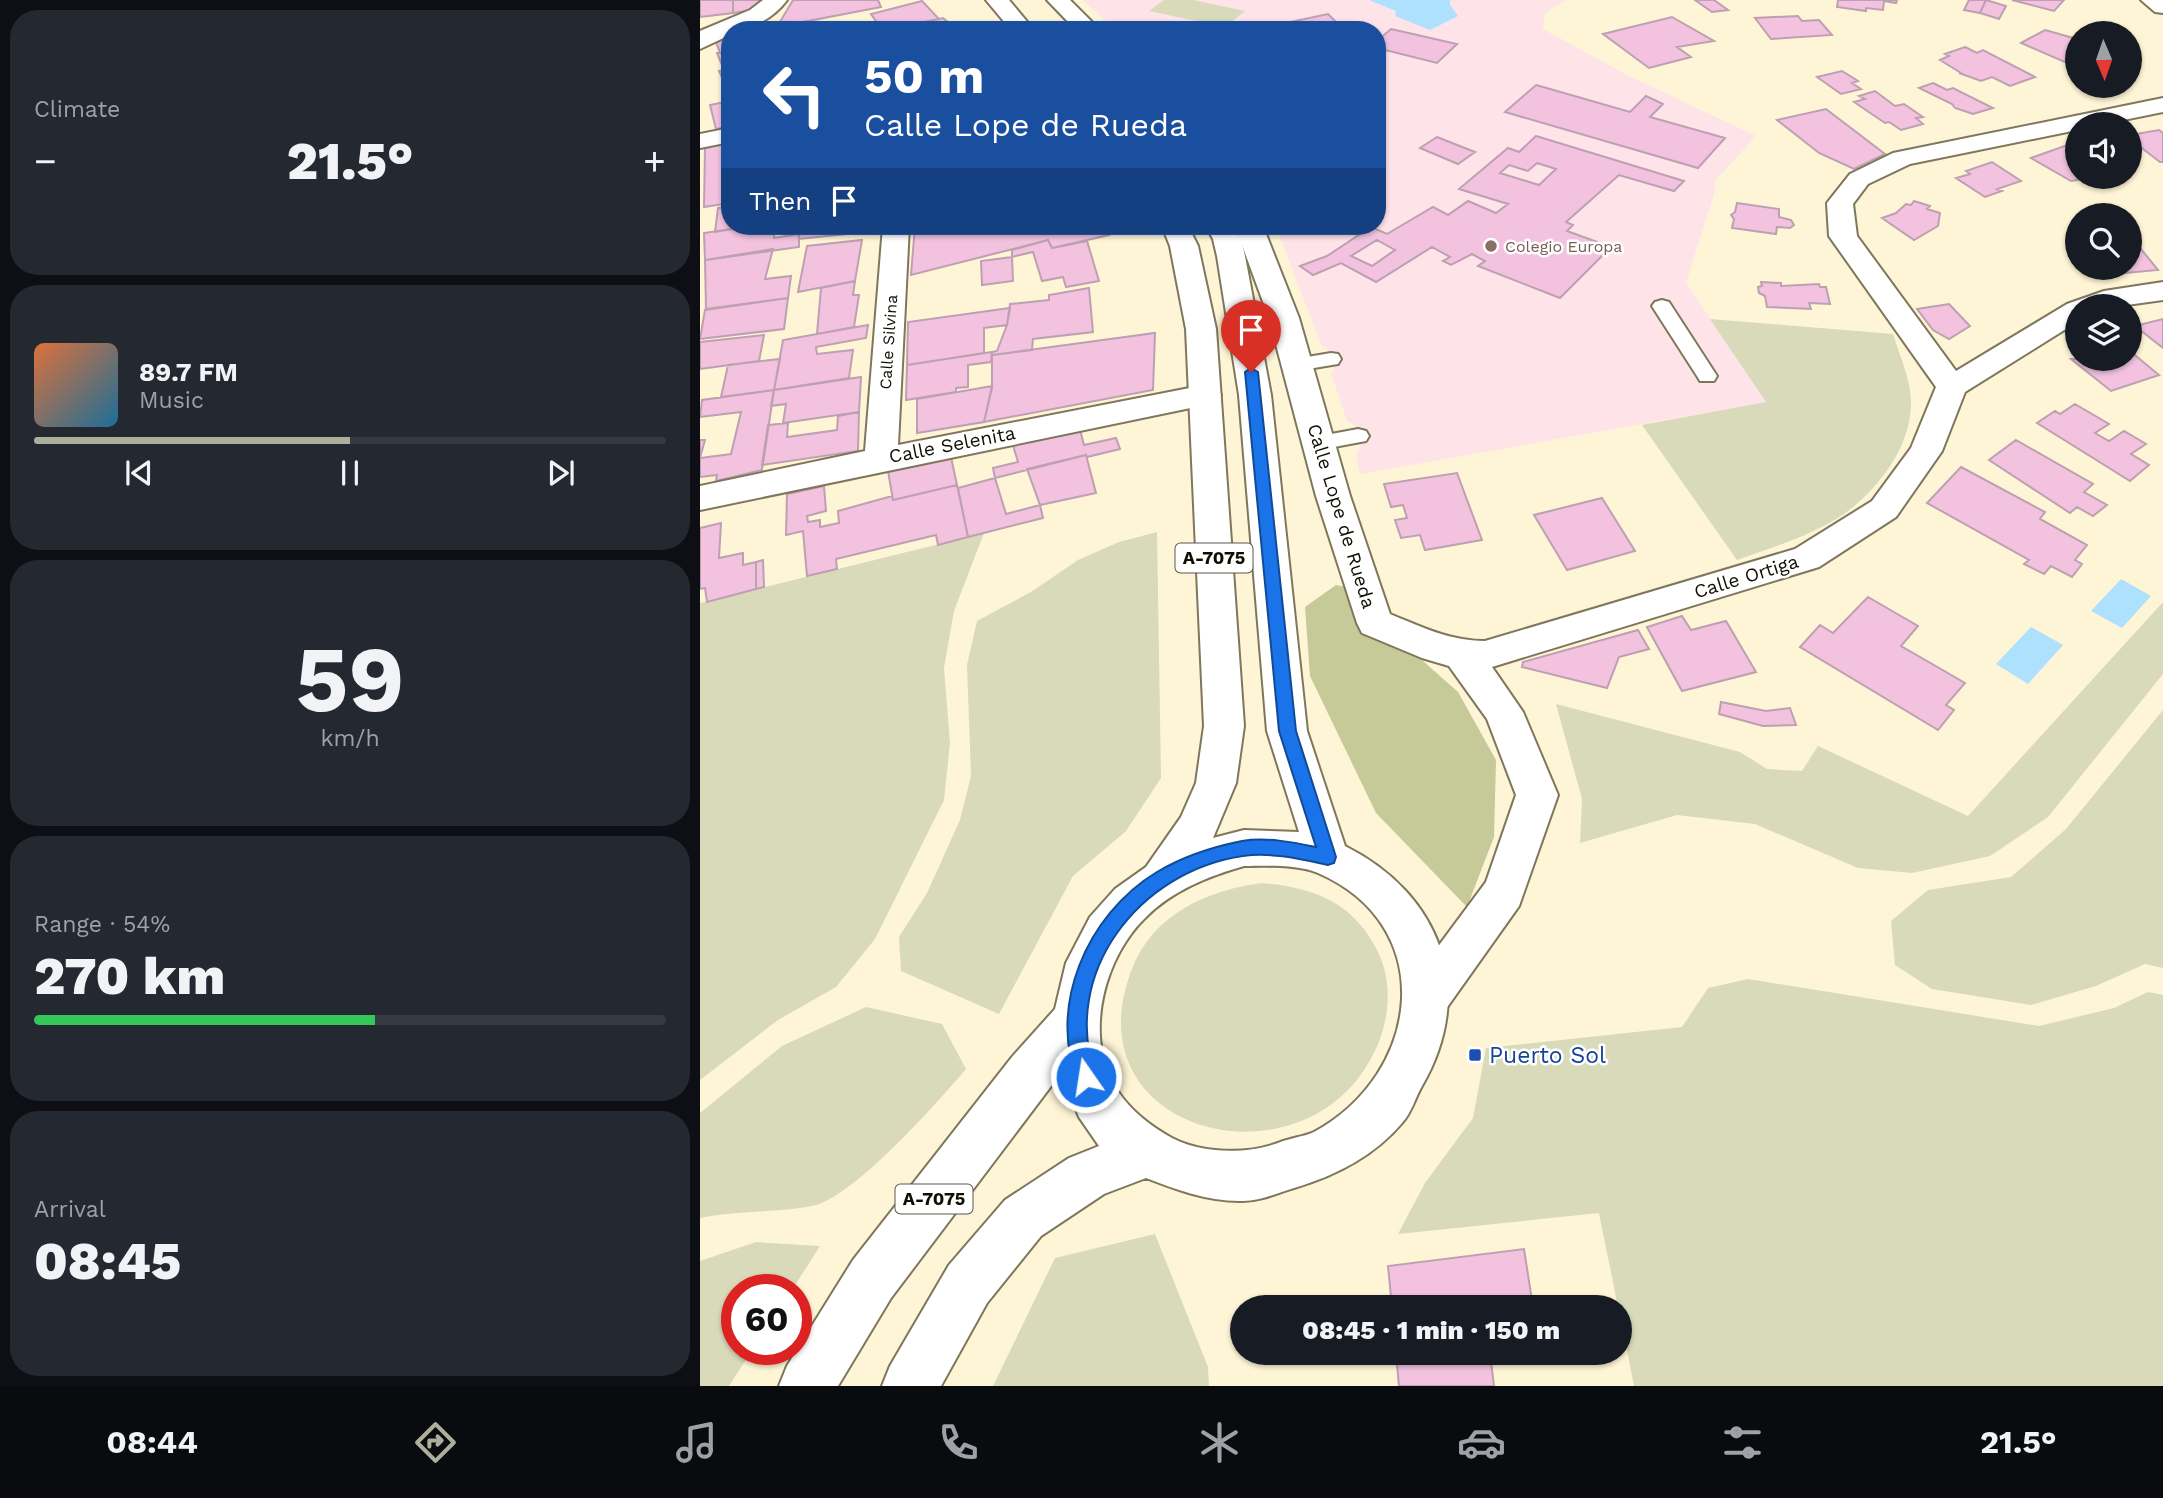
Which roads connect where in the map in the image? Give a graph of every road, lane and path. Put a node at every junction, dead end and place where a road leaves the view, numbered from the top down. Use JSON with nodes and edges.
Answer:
{"nodes":[{"id":1,"x":776,"y":0,"type":"edge"},
{"id":2,"x":997,"y":0,"type":"edge"},
{"id":3,"x":1058,"y":0,"type":"edge"},
{"id":4,"x":2152,"y":0,"type":"edge"},
{"id":5,"x":2163,"y":7,"type":"edge"},
{"id":6,"x":1030,"y":14,"type":"edge"},
{"id":7,"x":743,"y":21,"type":"edge"},
{"id":8,"x":1080,"y":21,"type":"edge"},
{"id":9,"x":721,"y":30,"type":"edge"},
{"id":10,"x":700,"y":42,"type":"edge"},
{"id":11,"x":2163,"y":105,"type":"edge"},
{"id":12,"x":721,"y":137,"type":"edge"},
{"id":13,"x":700,"y":141,"type":"edge"},
{"id":14,"x":896,"y":235,"type":"edge"},
{"id":15,"x":1179,"y":235,"type":"edge"},
{"id":16,"x":1232,"y":235,"type":"edge"},
{"id":17,"x":1243,"y":235,"type":"edge"},
{"id":18,"x":2163,"y":291,"type":"edge"},
{"id":19,"x":2141,"y":294,"type":"edge"},
{"id":20,"x":1662,"y":306,"type":"dead end"},
{"id":21,"x":2065,"y":317,"type":"edge"},
{"id":22,"x":1707,"y":376,"type":"dead end"},
{"id":23,"x":1952,"y":387,"type":"junction"},
{"id":24,"x":1205,"y":395,"type":"junction"},
{"id":25,"x":1358,"y":436,"type":"dead end"},
{"id":26,"x":1318,"y":443,"type":"junction"},
{"id":27,"x":881,"y":459,"type":"junction"},
{"id":28,"x":700,"y":498,"type":"edge"},
{"id":29,"x":1462,"y":655,"type":"junction"},
{"id":30,"x":1328,"y":857,"type":"junction"},
{"id":31,"x":1162,"y":878,"type":"junction"},
{"id":32,"x":1427,"y":998,"type":"junction"},
{"id":33,"x":1075,"y":1021,"type":"junction"},
{"id":34,"x":1147,"y":1152,"type":"junction"},
{"id":35,"x":807,"y":1386,"type":"edge"},
{"id":36,"x":910,"y":1386,"type":"edge"}],
"edges":[{"from":1,"to":7,"type":"street"},
{"from":2,"to":6,"type":"street"},
{"from":3,"to":8,"type":"street"},
{"from":4,"to":5,"type":"street"},
{"from":9,"to":10,"type":"street"},
{"from":11,"to":23,"type":"street"},
{"from":12,"to":13,"type":"street"},
{"from":14,"to":27,"type":"street","name":"Calle Silvina"},
{"from":15,"to":24,"type":"street","number":"A-7075"},
{"from":16,"to":30,"type":"street","name":"Calle Lope de Rueda","number":"A-7075"},
{"from":17,"to":26,"type":"street","name":"Calle Lope de Rueda"},
{"from":18,"to":19,"type":"street"},
{"from":20,"to":22,"type":"lane"},
{"from":21,"to":23,"type":"street"},
{"from":23,"to":29,"type":"street","name":"Calle Ortiga"},
{"from":24,"to":27,"type":"street","name":"Calle Selenita"},
{"from":24,"to":31,"type":"street","number":"A-7075"},
{"from":25,"to":26,"type":"lane"},
{"from":26,"to":29,"type":"street","name":"Calle Lope de Rueda"},
{"from":27,"to":28,"type":"street","name":"Calle Selenita"},
{"from":29,"to":32,"type":"street"},
{"from":30,"to":31,"type":"street","number":"A-7075"},
{"from":30,"to":32,"type":"street","number":"A-7075"},
{"from":31,"to":33,"type":"street","number":"A-7075"},
{"from":32,"to":34,"type":"street","number":"A-7075"},
{"from":33,"to":34,"type":"street","number":"A-7075"},
{"from":33,"to":35,"type":"street","number":"A-7075"},
{"from":34,"to":36,"type":"street"}]}
